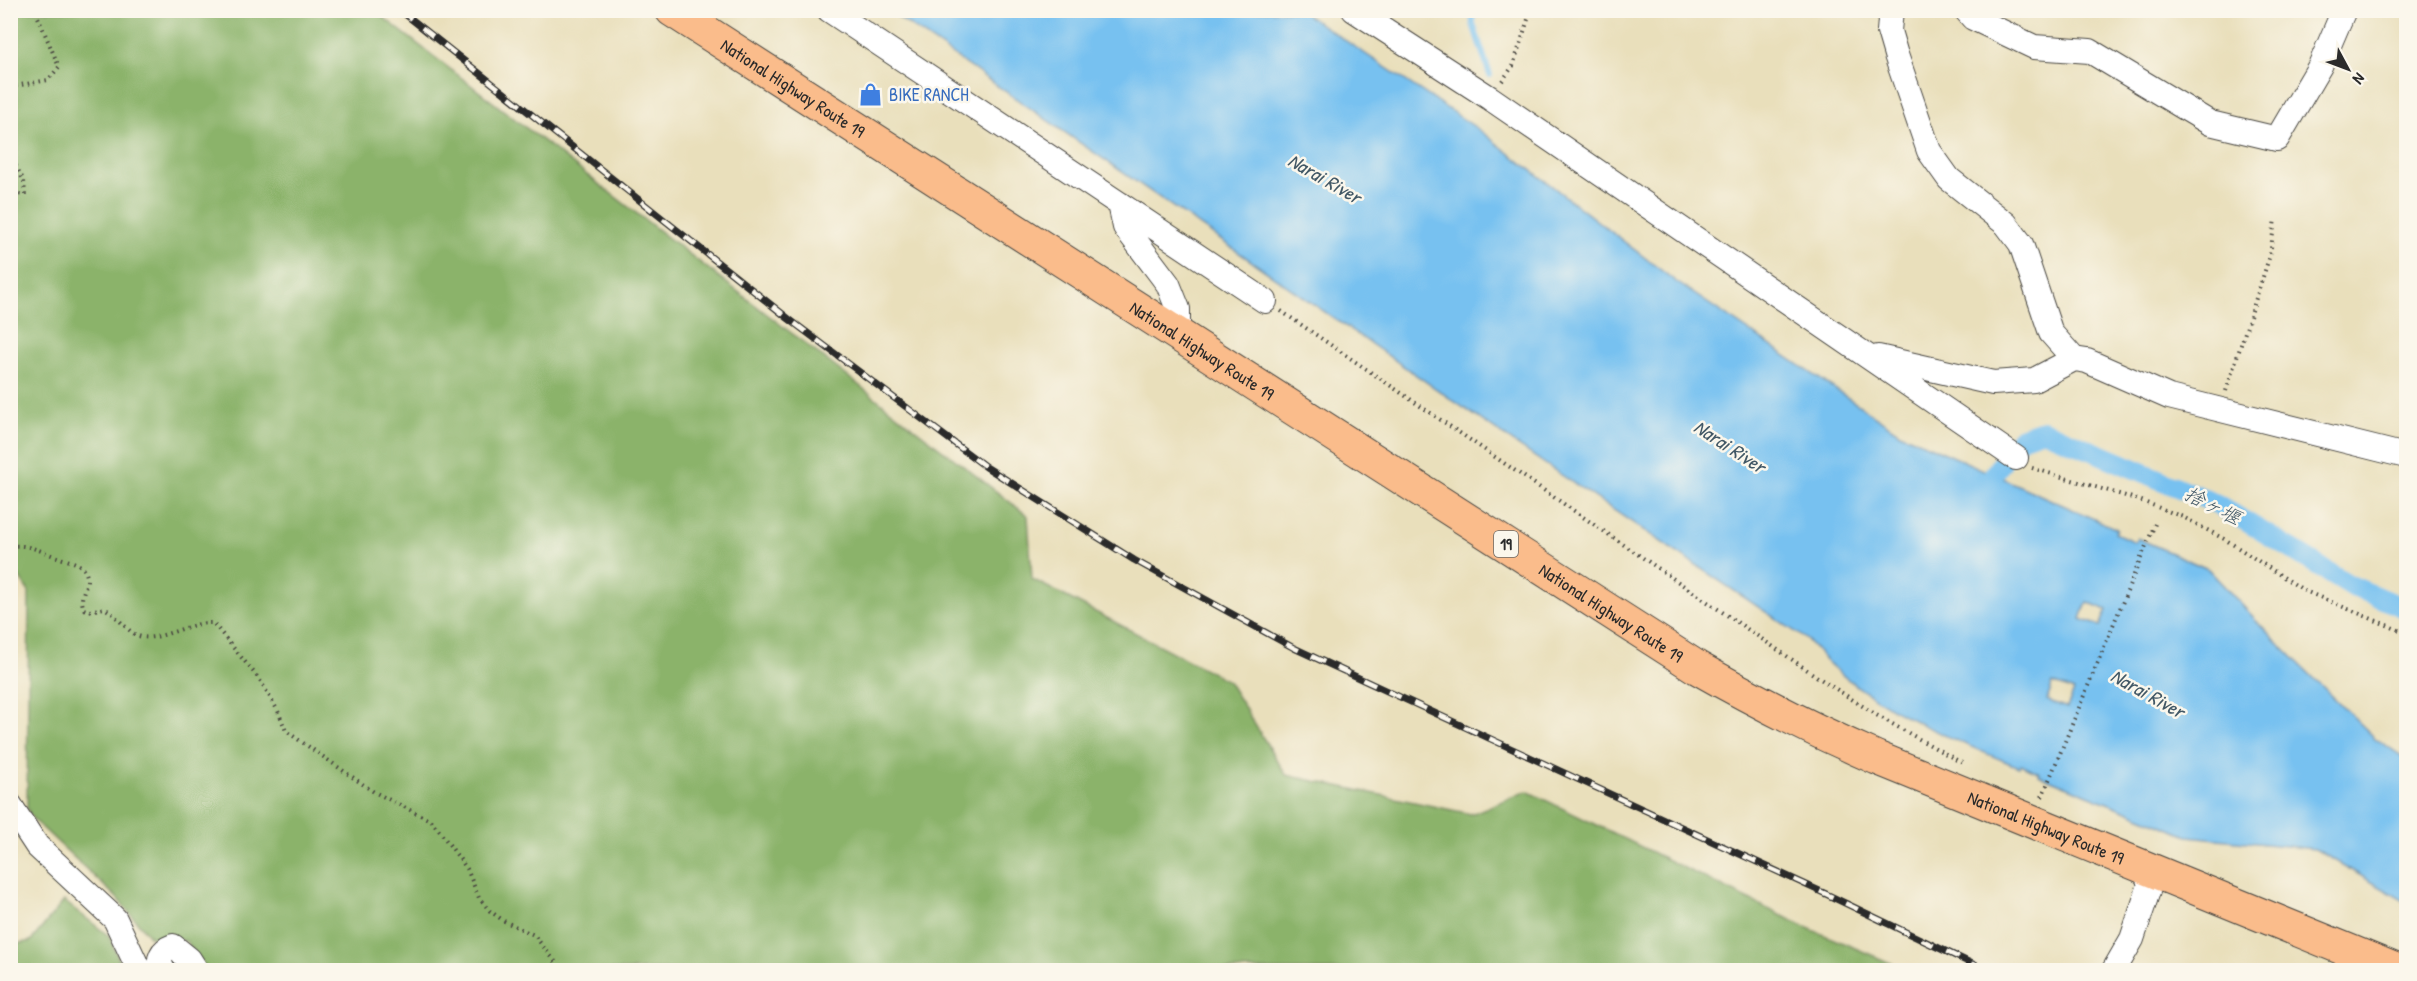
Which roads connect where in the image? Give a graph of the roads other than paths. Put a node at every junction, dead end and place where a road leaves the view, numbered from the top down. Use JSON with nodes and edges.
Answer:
{"nodes":[{"id":1,"x":672,"y":10,"type":"edge"},
{"id":2,"x":829,"y":10,"type":"edge"},
{"id":3,"x":1354,"y":10,"type":"edge"},
{"id":4,"x":1891,"y":10,"type":"edge"},
{"id":5,"x":1966,"y":10,"type":"edge"},
{"id":6,"x":2343,"y":10,"type":"edge"},
{"id":7,"x":1119,"y":204,"type":"junction"},
{"id":8,"x":1265,"y":301,"type":"road end"},
{"id":9,"x":1178,"y":332,"type":"junction"},
{"id":10,"x":1867,"y":355,"type":"junction"},
{"id":11,"x":2074,"y":359,"type":"junction"},
{"id":12,"x":2406,"y":456,"type":"edge"},
{"id":13,"x":2016,"y":458,"type":"road end"},
{"id":14,"x":10,"y":805,"type":"edge"},
{"id":15,"x":2145,"y":869,"type":"junction"},
{"id":16,"x":139,"y":970,"type":"edge"},
{"id":17,"x":163,"y":970,"type":"edge"},
{"id":18,"x":196,"y":970,"type":"edge"},
{"id":19,"x":2114,"y":970,"type":"edge"},
{"id":20,"x":2396,"y":970,"type":"edge"}],
"edges":[{"from":1,"to":9,"type":"highway","name":"National Highway Route 19","number":"19"},
{"from":2,"to":7,"type":"street"},
{"from":3,"to":10,"type":"street"},
{"from":4,"to":11,"type":"street"},
{"from":5,"to":6,"type":"street"},
{"from":7,"to":8,"type":"street"},
{"from":7,"to":9,"type":"street"},
{"from":9,"to":15,"type":"highway","name":"National Highway Route 19","number":"19"},
{"from":10,"to":11,"type":"street"},
{"from":10,"to":13,"type":"street"},
{"from":11,"to":12,"type":"street"},
{"from":14,"to":16,"type":"street"},
{"from":15,"to":19,"type":"street"},
{"from":15,"to":20,"type":"highway","name":"National Highway Route 19","number":"19"},
{"from":17,"to":18,"type":"street"}]}
